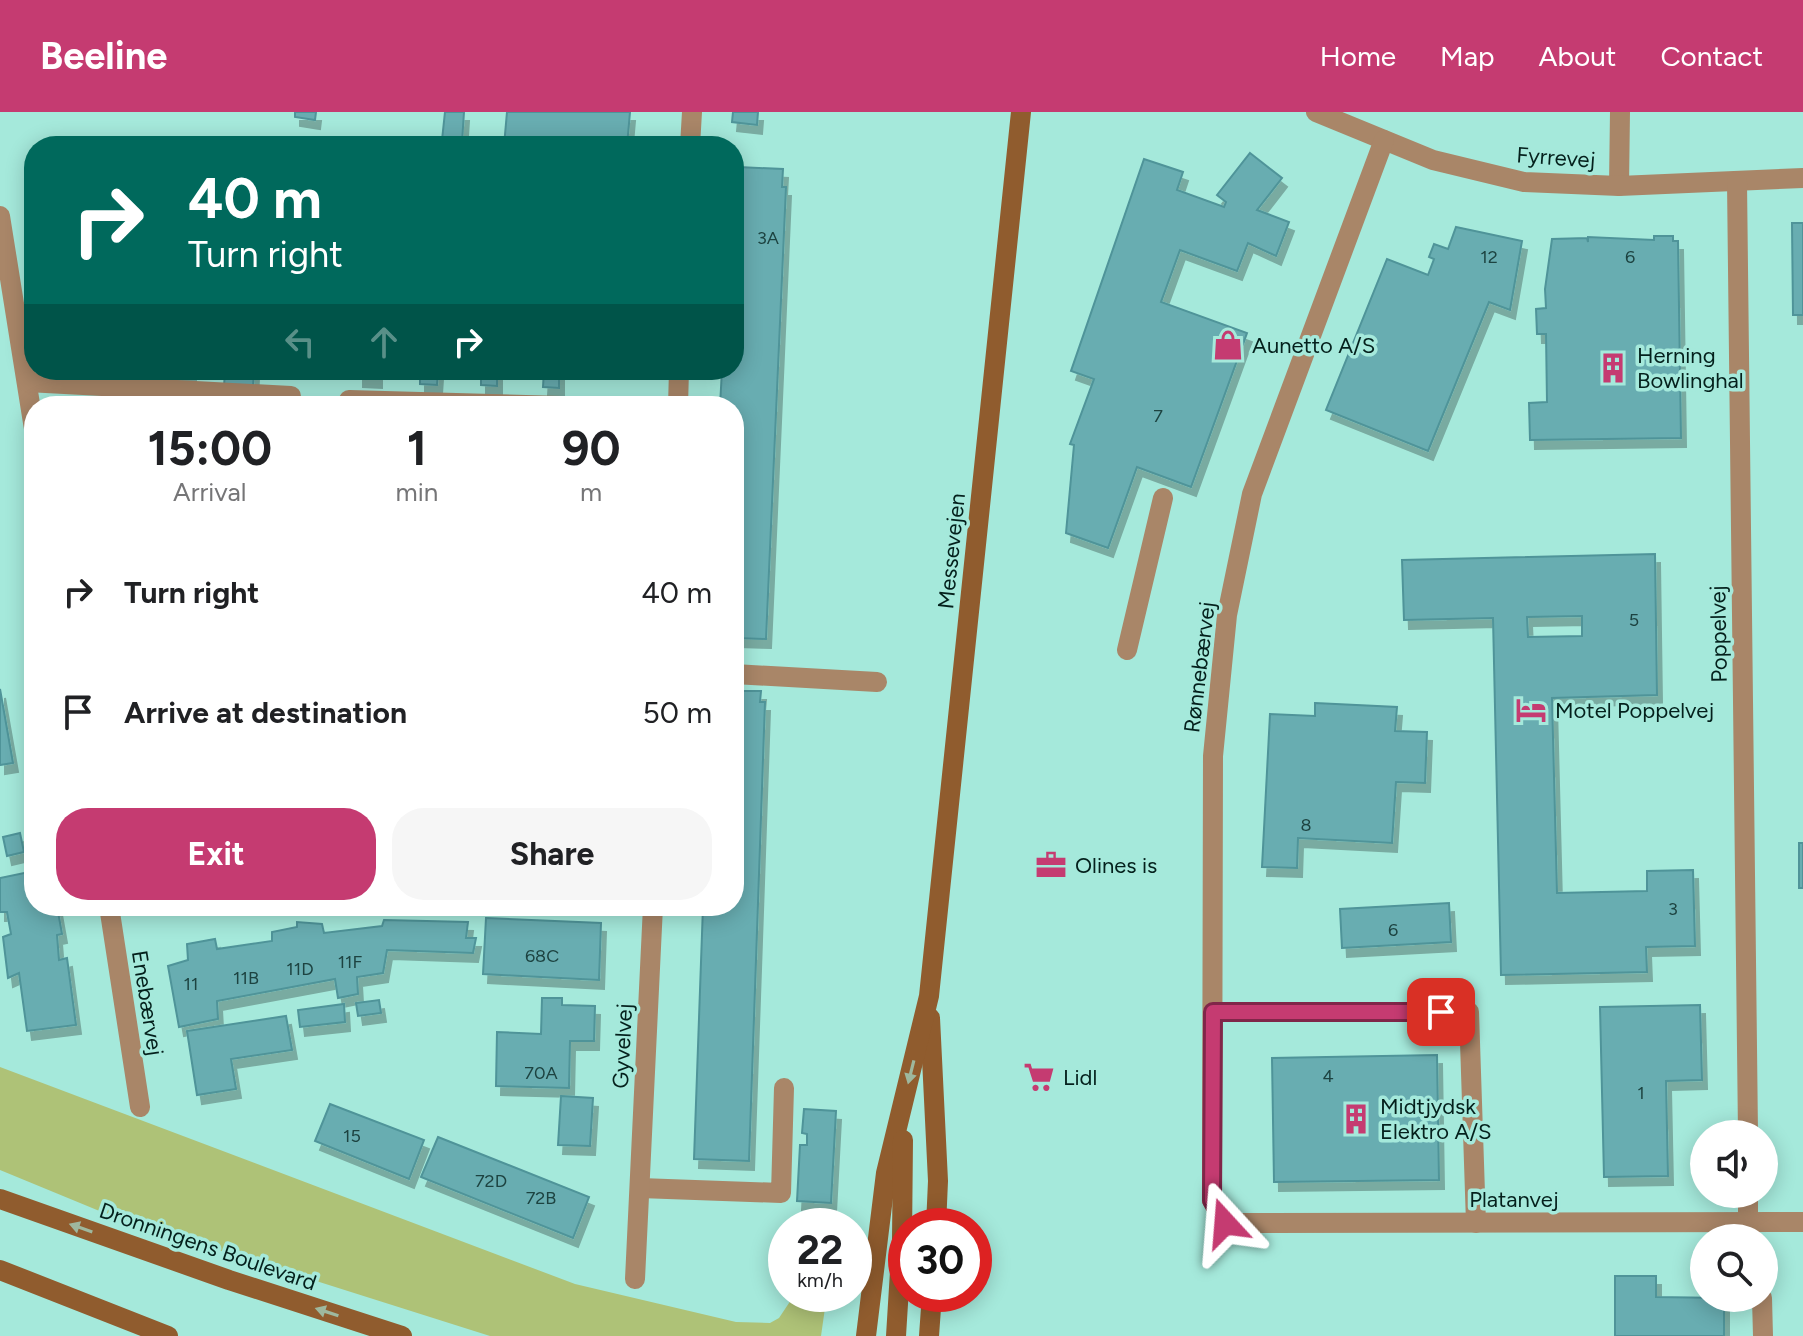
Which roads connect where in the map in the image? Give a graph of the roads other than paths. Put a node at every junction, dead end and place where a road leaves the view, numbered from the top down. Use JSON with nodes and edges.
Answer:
{"nodes":[{"id":1,"x":692,"y":112,"type":"edge"},
{"id":2,"x":1021,"y":112,"type":"edge"},
{"id":3,"x":1316,"y":112,"type":"edge"},
{"id":4,"x":1620,"y":112,"type":"edge"},
{"id":5,"x":691,"y":136,"type":"edge"},
{"id":6,"x":1384,"y":140,"type":"junction"},
{"id":7,"x":1803,"y":178,"type":"edge"},
{"id":8,"x":1737,"y":182,"type":"junction"},
{"id":9,"x":1619,"y":186,"type":"junction"},
{"id":10,"x":0,"y":216,"type":"edge"},
{"id":11,"x":24,"y":364,"type":"edge"},
{"id":12,"x":27,"y":382,"type":"joint"},
{"id":13,"x":29,"y":396,"type":"edge"},
{"id":14,"x":291,"y":396,"type":"dead end"},
{"id":15,"x":1163,"y":498,"type":"dead end"},
{"id":16,"x":1127,"y":650,"type":"dead end"},
{"id":17,"x":744,"y":675,"type":"edge"},
{"id":18,"x":877,"y":682,"type":"dead end"},
{"id":19,"x":111,"y":916,"type":"edge"},
{"id":20,"x":653,"y":916,"type":"edge"},
{"id":21,"x":929,"y":996,"type":"junction"},
{"id":22,"x":1213,"y":1012,"type":"junction"},
{"id":23,"x":784,"y":1088,"type":"dead end"},
{"id":24,"x":903,"y":1104,"type":"junction"},
{"id":25,"x":140,"y":1107,"type":"dead end"},
{"id":26,"x":1748,"y":1120,"type":"edge"},
{"id":27,"x":640,"y":1188,"type":"junction"},
{"id":28,"x":0,"y":1199,"type":"edge"},
{"id":29,"x":937,"y":1208,"type":"edge"},
{"id":30,"x":1803,"y":1222,"type":"edge"},
{"id":31,"x":1225,"y":1223,"type":"joint"},
{"id":32,"x":1476,"y":1223,"type":"junction"},
{"id":33,"x":1778,"y":1225,"type":"edge"},
{"id":34,"x":1690,"y":1227,"type":"edge"},
{"id":35,"x":0,"y":1270,"type":"edge"},
{"id":36,"x":635,"y":1279,"type":"dead end"},
{"id":37,"x":931,"y":1312,"type":"edge"},
{"id":38,"x":1762,"y":1312,"type":"edge"},
{"id":39,"x":168,"y":1336,"type":"edge"},
{"id":40,"x":402,"y":1336,"type":"edge"},
{"id":41,"x":866,"y":1336,"type":"edge"},
{"id":42,"x":896,"y":1336,"type":"edge"},
{"id":43,"x":929,"y":1336,"type":"edge"},
{"id":44,"x":1763,"y":1336,"type":"edge"}],
"edges":[{"from":1,"to":5,"type":"street"},
{"from":2,"to":21,"type":"main road","name":"Messevejen"},
{"from":3,"to":6,"type":"street","name":"Fyrrevej"},
{"from":4,"to":9,"type":"street"},
{"from":6,"to":9,"type":"street","name":"Fyrrevej"},
{"from":6,"to":22,"type":"street","name":"Rønnebærvej"},
{"from":7,"to":8,"type":"street","name":"Fyrrevej"},
{"from":8,"to":9,"type":"street","name":"Fyrrevej"},
{"from":8,"to":26,"type":"street","name":"Poppelvej"},
{"from":10,"to":11,"type":"street"},
{"from":12,"to":13,"type":"street"},
{"from":12,"to":14,"type":"street"},
{"from":15,"to":16,"type":"street"},
{"from":17,"to":18,"type":"street"},
{"from":19,"to":25,"type":"street","name":"Enebærvej"},
{"from":20,"to":27,"type":"street","name":"Gyvelvej"},
{"from":21,"to":24,"type":"main road","name":"Messevejen","one_way":true},
{"from":21,"to":29,"type":"main road","name":"Messevejen"},
{"from":22,"to":31,"type":"street","name":"Rønnebærvej"},
{"from":22,"to":32,"type":"street"},
{"from":23,"to":27,"type":"street"},
{"from":24,"to":41,"type":"main road","name":"Messevejen"},
{"from":24,"to":42,"type":"main road"},
{"from":27,"to":36,"type":"street","name":"Gyvelvej"},
{"from":40,"to":28,"type":"main road","name":"Dronningens Boulevard","one_way":true},
{"from":30,"to":33,"type":"street","name":"Platanvej"},
{"from":31,"to":32,"type":"street","name":"Platanvej"},
{"from":32,"to":34,"type":"street","name":"Platanvej"},
{"from":35,"to":39,"type":"main road"},
{"from":37,"to":43,"type":"main road"},
{"from":38,"to":44,"type":"street"}]}
